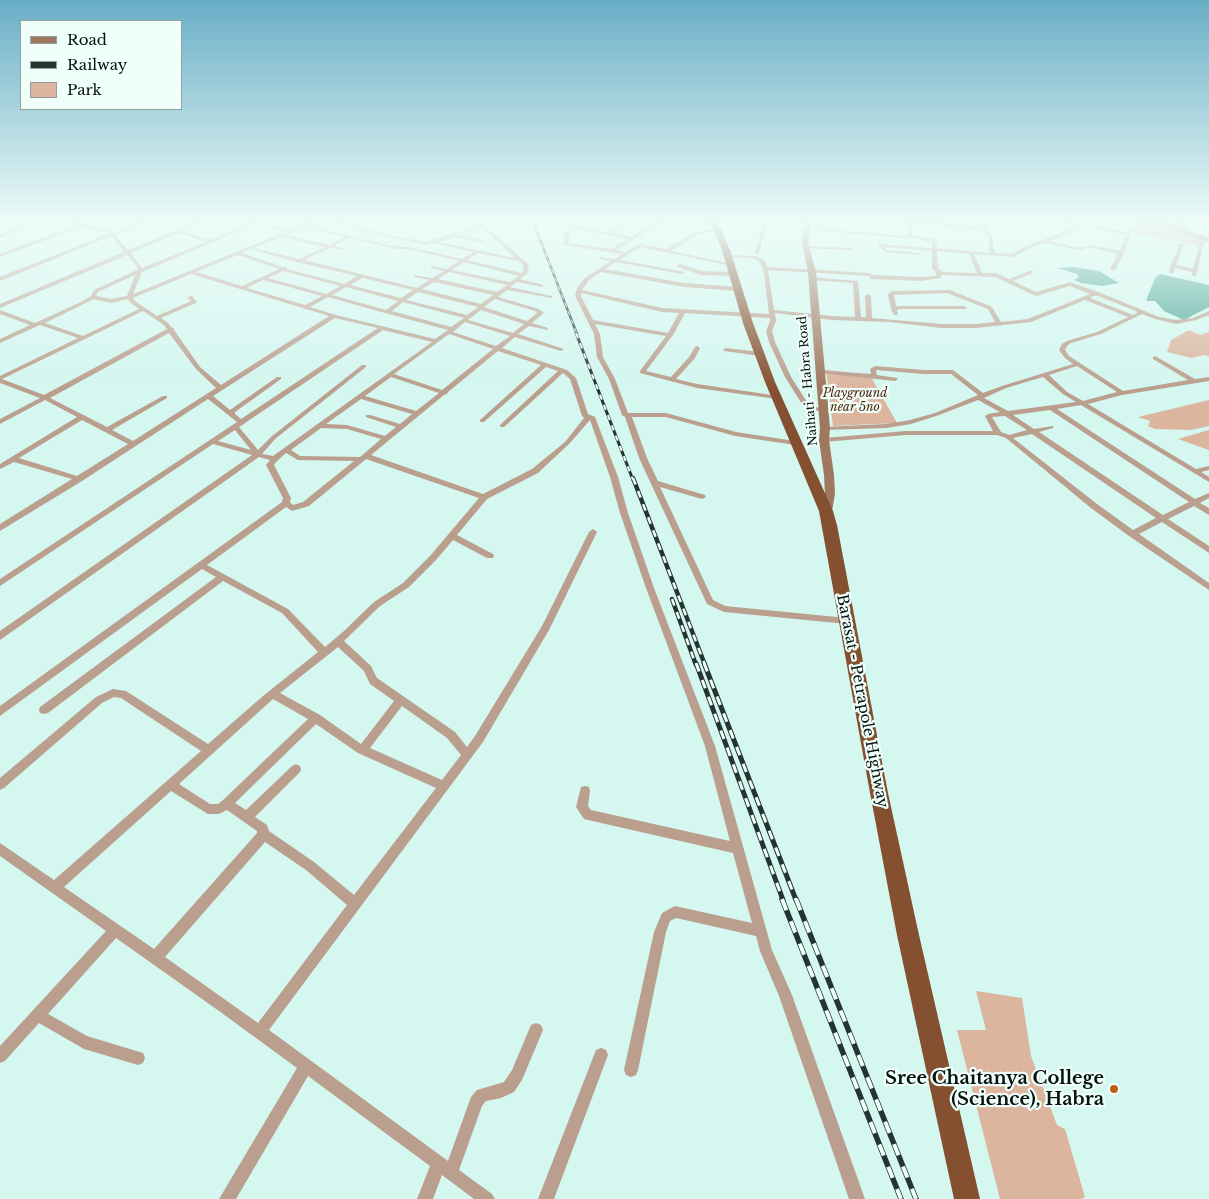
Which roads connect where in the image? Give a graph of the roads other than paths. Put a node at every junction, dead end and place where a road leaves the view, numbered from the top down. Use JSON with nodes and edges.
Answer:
{"nodes":[{"id":1,"x":74,"y":275,"type":"edge"},
{"id":2,"x":129,"y":275,"type":"edge"},
{"id":3,"x":138,"y":275,"type":"edge"},
{"id":4,"x":184,"y":275,"type":"edge"},
{"id":5,"x":200,"y":275,"type":"edge"},
{"id":6,"x":269,"y":275,"type":"edge"},
{"id":7,"x":305,"y":275,"type":"edge"},
{"id":8,"x":358,"y":275,"type":"edge"},
{"id":9,"x":441,"y":275,"type":"edge"},
{"id":10,"x":470,"y":275,"type":"edge"},
{"id":11,"x":523,"y":275,"type":"edge"},
{"id":12,"x":593,"y":275,"type":"edge"},
{"id":13,"x":628,"y":275,"type":"edge"},
{"id":14,"x":718,"y":275,"type":"edge"},
{"id":15,"x":733,"y":275,"type":"edge"},
{"id":16,"x":767,"y":275,"type":"edge"},
{"id":17,"x":812,"y":275,"type":"edge"},
{"id":18,"x":822,"y":275,"type":"edge"},
{"id":19,"x":850,"y":275,"type":"edge"},
{"id":20,"x":938,"y":275,"type":"edge"},
{"id":21,"x":948,"y":275,"type":"edge"},
{"id":22,"x":980,"y":275,"type":"joint"},
{"id":23,"x":1024,"y":275,"type":"edge"},
{"id":24,"x":362,"y":276,"type":"junction"},
{"id":25,"x":416,"y":276,"type":"dead end"},
{"id":26,"x":262,"y":278,"type":"junction"},
{"id":27,"x":433,"y":280,"type":"junction"},
{"id":28,"x":1009,"y":281,"type":"junction"},
{"id":29,"x":511,"y":284,"type":"junction"},
{"id":30,"x":345,"y":285,"type":"junction"},
{"id":31,"x":541,"y":286,"type":"dead end"},
{"id":32,"x":242,"y":288,"type":"junction"},
{"id":33,"x":418,"y":290,"type":"junction"},
{"id":34,"x":579,"y":291,"type":"junction"},
{"id":35,"x":1096,"y":294,"type":"junction"},
{"id":36,"x":327,"y":296,"type":"junction"},
{"id":37,"x":495,"y":296,"type":"junction"},
{"id":38,"x":868,"y":296,"type":"dead end"},
{"id":39,"x":130,"y":297,"type":"junction"},
{"id":40,"x":190,"y":297,"type":"dead end"},
{"id":41,"x":550,"y":297,"type":"dead end"},
{"id":42,"x":93,"y":298,"type":"junction"},
{"id":43,"x":1085,"y":298,"type":"junction"},
{"id":44,"x":402,"y":300,"type":"junction"},
{"id":45,"x":0,"y":306,"type":"edge"},
{"id":46,"x":306,"y":307,"type":"junction"},
{"id":47,"x":481,"y":307,"type":"junction"},
{"id":48,"x":143,"y":308,"type":"junction"},
{"id":49,"x":894,"y":308,"type":"junction"},
{"id":50,"x":964,"y":308,"type":"dead end"},
{"id":51,"x":683,"y":311,"type":"junction"},
{"id":52,"x":0,"y":312,"type":"edge"},
{"id":53,"x":387,"y":312,"type":"junction"},
{"id":54,"x":1140,"y":312,"type":"junction"},
{"id":55,"x":1209,"y":313,"type":"edge"},
{"id":56,"x":772,"y":314,"type":"junction"},
{"id":57,"x":746,"y":315,"type":"junction"},
{"id":58,"x":334,"y":316,"type":"junction"},
{"id":59,"x":815,"y":316,"type":"junction"},
{"id":60,"x":157,"y":318,"type":"junction"},
{"id":61,"x":466,"y":318,"type":"junction"},
{"id":62,"x":1132,"y":318,"type":"junction"},
{"id":63,"x":858,"y":319,"type":"junction"},
{"id":64,"x":869,"y":319,"type":"junction"},
{"id":65,"x":590,"y":321,"type":"junction"},
{"id":66,"x":899,"y":321,"type":"junction"},
{"id":67,"x":38,"y":324,"type":"junction"},
{"id":68,"x":529,"y":324,"type":"junction"},
{"id":69,"x":999,"y":324,"type":"junction"},
{"id":70,"x":382,"y":328,"type":"junction"},
{"id":71,"x":172,"y":329,"type":"junction"},
{"id":72,"x":546,"y":329,"type":"dead end"},
{"id":73,"x":450,"y":331,"type":"junction"},
{"id":74,"x":670,"y":335,"type":"junction"},
{"id":75,"x":514,"y":336,"type":"junction"},
{"id":76,"x":82,"y":338,"type":"junction"},
{"id":77,"x":0,"y":341,"type":"edge"},
{"id":78,"x":436,"y":341,"type":"junction"},
{"id":79,"x":697,"y":348,"type":"dead end"},
{"id":80,"x":498,"y":349,"type":"junction"},
{"id":81,"x":561,"y":349,"type":"dead end"},
{"id":82,"x":726,"y":350,"type":"dead end"},
{"id":83,"x":760,"y":354,"type":"junction"},
{"id":84,"x":1155,"y":358,"type":"dead end"},
{"id":85,"x":546,"y":364,"type":"junction"},
{"id":86,"x":1078,"y":364,"type":"junction"},
{"id":87,"x":364,"y":366,"type":"dead end"},
{"id":88,"x":563,"y":370,"type":"junction"},
{"id":89,"x":820,"y":372,"type":"junction"},
{"id":90,"x":1044,"y":374,"type":"junction"},
{"id":91,"x":390,"y":375,"type":"junction"},
{"id":92,"x":874,"y":377,"type":"junction"},
{"id":93,"x":279,"y":378,"type":"dead end"},
{"id":94,"x":0,"y":379,"type":"edge"},
{"id":95,"x":895,"y":379,"type":"dead end"},
{"id":96,"x":1209,"y":379,"type":"edge"},
{"id":97,"x":672,"y":380,"type":"junction"},
{"id":98,"x":1195,"y":382,"type":"junction"},
{"id":99,"x":220,"y":388,"type":"junction"},
{"id":100,"x":444,"y":392,"type":"junction"},
{"id":101,"x":1122,"y":393,"type":"junction"},
{"id":102,"x":209,"y":396,"type":"junction"},
{"id":103,"x":360,"y":397,"type":"junction"},
{"id":104,"x":777,"y":397,"type":"junction"},
{"id":105,"x":981,"y":397,"type":"junction"},
{"id":106,"x":43,"y":398,"type":"junction"},
{"id":107,"x":165,"y":398,"type":"dead end"},
{"id":108,"x":1084,"y":403,"type":"junction"},
{"id":109,"x":1052,"y":408,"type":"junction"},
{"id":110,"x":823,"y":411,"type":"junction"},
{"id":111,"x":1006,"y":413,"type":"junction"},
{"id":112,"x":231,"y":414,"type":"junction"},
{"id":113,"x":418,"y":414,"type":"junction"},
{"id":114,"x":628,"y":415,"type":"junction"},
{"id":115,"x":368,"y":416,"type":"dead end"},
{"id":116,"x":82,"y":417,"type":"junction"},
{"id":117,"x":588,"y":418,"type":"junction"},
{"id":118,"x":482,"y":421,"type":"dead end"},
{"id":119,"x":0,"y":422,"type":"edge"},
{"id":120,"x":239,"y":425,"type":"junction"},
{"id":121,"x":320,"y":426,"type":"junction"},
{"id":122,"x":502,"y":426,"type":"dead end"},
{"id":123,"x":402,"y":427,"type":"junction"},
{"id":124,"x":1051,"y":427,"type":"dead end"},
{"id":125,"x":825,"y":428,"type":"junction"},
{"id":126,"x":107,"y":430,"type":"junction"},
{"id":127,"x":1033,"y":432,"type":"junction"},
{"id":128,"x":998,"y":433,"type":"junction"},
{"id":129,"x":1008,"y":437,"type":"junction"},
{"id":130,"x":387,"y":439,"type":"junction"},
{"id":131,"x":824,"y":440,"type":"junction"},
{"id":132,"x":214,"y":442,"type":"junction"},
{"id":133,"x":796,"y":443,"type":"junction"},
{"id":134,"x":134,"y":444,"type":"junction"},
{"id":135,"x":286,"y":450,"type":"junction"},
{"id":136,"x":258,"y":454,"type":"junction"},
{"id":137,"x":364,"y":458,"type":"junction"},
{"id":138,"x":13,"y":459,"type":"junction"},
{"id":139,"x":274,"y":459,"type":"junction"},
{"id":140,"x":0,"y":467,"type":"edge"},
{"id":141,"x":1209,"y":468,"type":"edge"},
{"id":142,"x":1196,"y":471,"type":"junction"},
{"id":143,"x":79,"y":479,"type":"junction"},
{"id":144,"x":1209,"y":480,"type":"edge"},
{"id":145,"x":655,"y":483,"type":"junction"},
{"id":146,"x":1209,"y":494,"type":"edge"},
{"id":147,"x":484,"y":497,"type":"junction"},
{"id":148,"x":702,"y":497,"type":"dead end"},
{"id":149,"x":1194,"y":502,"type":"junction"},
{"id":150,"x":286,"y":503,"type":"junction"},
{"id":151,"x":826,"y":511,"type":"junction"},
{"id":152,"x":1209,"y":512,"type":"edge"},
{"id":153,"x":1163,"y":518,"type":"junction"},
{"id":154,"x":0,"y":528,"type":"edge"},
{"id":155,"x":593,"y":532,"type":"dead end"},
{"id":156,"x":1132,"y":534,"type":"junction"},
{"id":157,"x":452,"y":536,"type":"junction"},
{"id":158,"x":1209,"y":550,"type":"edge"},
{"id":159,"x":490,"y":556,"type":"dead end"},
{"id":160,"x":201,"y":565,"type":"junction"},
{"id":161,"x":222,"y":577,"type":"junction"},
{"id":162,"x":0,"y":583,"type":"edge"},
{"id":163,"x":1209,"y":586,"type":"edge"},
{"id":164,"x":847,"y":621,"type":"junction"},
{"id":165,"x":0,"y":636,"type":"edge"},
{"id":166,"x":338,"y":641,"type":"junction"},
{"id":167,"x":324,"y":652,"type":"junction"},
{"id":168,"x":272,"y":694,"type":"junction"},
{"id":169,"x":400,"y":701,"type":"junction"},
{"id":170,"x":44,"y":710,"type":"dead end"},
{"id":171,"x":0,"y":712,"type":"edge"},
{"id":172,"x":316,"y":718,"type":"junction"},
{"id":173,"x":208,"y":750,"type":"junction"},
{"id":174,"x":362,"y":750,"type":"junction"},
{"id":175,"x":467,"y":754,"type":"junction"},
{"id":176,"x":296,"y":769,"type":"dead end"},
{"id":177,"x":170,"y":784,"type":"junction"},
{"id":178,"x":0,"y":785,"type":"edge"},
{"id":179,"x":443,"y":786,"type":"junction"},
{"id":180,"x":585,"y":791,"type":"dead end"},
{"id":181,"x":227,"y":804,"type":"junction"},
{"id":182,"x":248,"y":817,"type":"junction"},
{"id":183,"x":263,"y":834,"type":"junction"},
{"id":184,"x":738,"y":848,"type":"junction"},
{"id":185,"x":0,"y":849,"type":"edge"},
{"id":186,"x":55,"y":887,"type":"junction"},
{"id":187,"x":355,"y":904,"type":"junction"},
{"id":188,"x":115,"y":930,"type":"junction"},
{"id":189,"x":760,"y":931,"type":"junction"},
{"id":190,"x":156,"y":958,"type":"junction"},
{"id":191,"x":37,"y":1015,"type":"junction"},
{"id":192,"x":536,"y":1030,"type":"dead end"},
{"id":193,"x":260,"y":1032,"type":"junction"},
{"id":194,"x":601,"y":1055,"type":"dead end"},
{"id":195,"x":0,"y":1056,"type":"edge"},
{"id":196,"x":138,"y":1058,"type":"dead end"},
{"id":197,"x":306,"y":1066,"type":"junction"},
{"id":198,"x":631,"y":1070,"type":"dead end"},
{"id":199,"x":445,"y":1168,"type":"junction"},
{"id":200,"x":227,"y":1199,"type":"edge"},
{"id":201,"x":425,"y":1199,"type":"edge"},
{"id":202,"x":487,"y":1199,"type":"edge"},
{"id":203,"x":546,"y":1199,"type":"edge"},
{"id":204,"x":857,"y":1199,"type":"edge"},
{"id":205,"x":967,"y":1199,"type":"edge"}],
"edges":[{"from":1,"to":45,"type":"street"},
{"from":2,"to":42,"type":"street"},
{"from":3,"to":39,"type":"street"},
{"from":4,"to":39,"type":"street"},
{"from":5,"to":32,"type":"street"},
{"from":6,"to":26,"type":"street"},
{"from":7,"to":30,"type":"street"},
{"from":8,"to":24,"type":"street"},
{"from":9,"to":27,"type":"street"},
{"from":10,"to":29,"type":"street"},
{"from":11,"to":29,"type":"street"},
{"from":12,"to":34,"type":"street"},
{"from":13,"to":14,"type":"street"},
{"from":15,"to":57,"type":"highway","name":"Barasat - Petrapole Highway"},
{"from":16,"to":56,"type":"street"},
{"from":17,"to":59,"type":"main road","name":"Naihati - Habra Road"},
{"from":18,"to":63,"type":"street"},
{"from":19,"to":20,"type":"street"},
{"from":21,"to":22,"type":"street"},
{"from":22,"to":28,"type":"street"},
{"from":23,"to":28,"type":"street"},
{"from":24,"to":30,"type":"street"},
{"from":24,"to":33,"type":"street"},
{"from":25,"to":27,"type":"street"},
{"from":26,"to":32,"type":"street"},
{"from":26,"to":36,"type":"street"},
{"from":27,"to":33,"type":"street"},
{"from":27,"to":37,"type":"street"},
{"from":28,"to":35,"type":"street"},
{"from":29,"to":31,"type":"street"},
{"from":29,"to":37,"type":"street"},
{"from":29,"to":41,"type":"street"},
{"from":30,"to":36,"type":"street"},
{"from":30,"to":44,"type":"street"},
{"from":32,"to":46,"type":"street"},
{"from":33,"to":44,"type":"street"},
{"from":33,"to":47,"type":"street"},
{"from":34,"to":51,"type":"street"},
{"from":34,"to":65,"type":"street"},
{"from":35,"to":43,"type":"street"},
{"from":35,"to":54,"type":"street"},
{"from":36,"to":46,"type":"street"},
{"from":36,"to":53,"type":"street"},
{"from":37,"to":47,"type":"street"},
{"from":37,"to":68,"type":"street"},
{"from":38,"to":64,"type":"street"},
{"from":39,"to":42,"type":"street"},
{"from":39,"to":48,"type":"street"},
{"from":40,"to":60,"type":"street"},
{"from":42,"to":67,"type":"street"},
{"from":43,"to":62,"type":"street"},
{"from":43,"to":69,"type":"street"},
{"from":44,"to":53,"type":"street"},
{"from":44,"to":61,"type":"street"},
{"from":46,"to":58,"type":"street"},
{"from":47,"to":61,"type":"street"},
{"from":47,"to":68,"type":"street"},
{"from":48,"to":60,"type":"street"},
{"from":48,"to":76,"type":"street"},
{"from":49,"to":50,"type":"street"},
{"from":49,"to":66,"type":"street"},
{"from":49,"to":69,"type":"street"},
{"from":51,"to":57,"type":"street"},
{"from":51,"to":74,"type":"street"},
{"from":52,"to":67,"type":"street"},
{"from":53,"to":73,"type":"street"},
{"from":54,"to":55,"type":"street"},
{"from":54,"to":62,"type":"street"},
{"from":56,"to":57,"type":"street"},
{"from":56,"to":59,"type":"street"},
{"from":56,"to":110,"type":"street"},
{"from":57,"to":83,"type":"highway","name":"Barasat - Petrapole Highway"},
{"from":58,"to":70,"type":"street"},
{"from":58,"to":99,"type":"street"},
{"from":59,"to":63,"type":"street"},
{"from":59,"to":89,"type":"main road","name":"Naihati - Habra Road"},
{"from":60,"to":71,"type":"street"},
{"from":61,"to":73,"type":"street"},
{"from":61,"to":75,"type":"street"},
{"from":62,"to":86,"type":"street"},
{"from":63,"to":64,"type":"street"},
{"from":64,"to":66,"type":"street"},
{"from":65,"to":74,"type":"street"},
{"from":65,"to":114,"type":"street"},
{"from":66,"to":69,"type":"street"},
{"from":67,"to":76,"type":"street"},
{"from":67,"to":77,"type":"street"},
{"from":68,"to":72,"type":"street"},
{"from":68,"to":75,"type":"street"},
{"from":70,"to":78,"type":"street"},
{"from":70,"to":120,"type":"street"},
{"from":71,"to":99,"type":"street"},
{"from":71,"to":106,"type":"street"},
{"from":73,"to":78,"type":"street"},
{"from":73,"to":80,"type":"street"},
{"from":74,"to":97,"type":"street"},
{"from":75,"to":80,"type":"street"},
{"from":75,"to":81,"type":"street"},
{"from":76,"to":94,"type":"street"},
{"from":78,"to":91,"type":"street"},
{"from":79,"to":97,"type":"street"},
{"from":80,"to":85,"type":"street"},
{"from":80,"to":100,"type":"street"},
{"from":82,"to":83,"type":"street"},
{"from":83,"to":104,"type":"highway","name":"Barasat - Petrapole Highway"},
{"from":84,"to":98,"type":"street"},
{"from":85,"to":88,"type":"street"},
{"from":85,"to":118,"type":"street"},
{"from":86,"to":90,"type":"street"},
{"from":86,"to":101,"type":"street"},
{"from":87,"to":136,"type":"street"},
{"from":88,"to":117,"type":"street"},
{"from":88,"to":122,"type":"street"},
{"from":89,"to":92,"type":"street"},
{"from":89,"to":110,"type":"main road","name":"Naihati - Habra Road"},
{"from":90,"to":105,"type":"street"},
{"from":90,"to":108,"type":"street"},
{"from":91,"to":100,"type":"street"},
{"from":91,"to":103,"type":"street"},
{"from":92,"to":95,"type":"street"},
{"from":92,"to":105,"type":"street"},
{"from":93,"to":112,"type":"street"},
{"from":94,"to":106,"type":"street"},
{"from":96,"to":98,"type":"street"},
{"from":97,"to":104,"type":"street"},
{"from":98,"to":101,"type":"street"},
{"from":99,"to":102,"type":"street"},
{"from":100,"to":113,"type":"street"},
{"from":101,"to":108,"type":"street"},
{"from":102,"to":112,"type":"street"},
{"from":102,"to":134,"type":"street"},
{"from":103,"to":113,"type":"street"},
{"from":103,"to":121,"type":"street"},
{"from":104,"to":133,"type":"highway","name":"Barasat - Petrapole Highway"},
{"from":105,"to":111,"type":"street"},
{"from":105,"to":125,"type":"street"},
{"from":106,"to":116,"type":"street"},
{"from":106,"to":119,"type":"street"},
{"from":107,"to":126,"type":"street"},
{"from":108,"to":109,"type":"street"},
{"from":108,"to":142,"type":"street"},
{"from":109,"to":111,"type":"street"},
{"from":109,"to":149,"type":"street"},
{"from":110,"to":125,"type":"main road","name":"Naihati - Habra Road"},
{"from":111,"to":127,"type":"street"},
{"from":111,"to":128,"type":"street"},
{"from":112,"to":120,"type":"street"},
{"from":113,"to":123,"type":"street"},
{"from":114,"to":133,"type":"street"},
{"from":114,"to":145,"type":"street"},
{"from":115,"to":123,"type":"street"},
{"from":116,"to":126,"type":"street"},
{"from":116,"to":138,"type":"street"},
{"from":117,"to":147,"type":"street"},
{"from":117,"to":184,"type":"street"},
{"from":120,"to":132,"type":"street"},
{"from":120,"to":136,"type":"street"},
{"from":121,"to":130,"type":"street"},
{"from":121,"to":135,"type":"street"},
{"from":123,"to":130,"type":"street"},
{"from":124,"to":127,"type":"street"},
{"from":125,"to":131,"type":"main road","name":"Naihati - Habra Road"},
{"from":126,"to":134,"type":"street"},
{"from":127,"to":129,"type":"street"},
{"from":127,"to":153,"type":"street"},
{"from":128,"to":129,"type":"street"},
{"from":128,"to":131,"type":"street"},
{"from":129,"to":156,"type":"street"},
{"from":130,"to":137,"type":"street"},
{"from":131,"to":151,"type":"main road","name":"Naihati - Habra Road"},
{"from":132,"to":136,"type":"street"},
{"from":132,"to":162,"type":"street"},
{"from":133,"to":151,"type":"highway","name":"Barasat - Petrapole Highway"},
{"from":134,"to":143,"type":"street"},
{"from":135,"to":137,"type":"street"},
{"from":135,"to":139,"type":"street"},
{"from":136,"to":139,"type":"street"},
{"from":136,"to":165,"type":"street"},
{"from":137,"to":147,"type":"street"},
{"from":137,"to":150,"type":"street"},
{"from":138,"to":140,"type":"street"},
{"from":138,"to":143,"type":"street"},
{"from":139,"to":150,"type":"street"},
{"from":141,"to":142,"type":"street"},
{"from":142,"to":144,"type":"street"},
{"from":143,"to":154,"type":"street"},
{"from":145,"to":148,"type":"street"},
{"from":145,"to":164,"type":"street"},
{"from":146,"to":149,"type":"street"},
{"from":147,"to":157,"type":"street"},
{"from":149,"to":152,"type":"street"},
{"from":149,"to":153,"type":"street"},
{"from":150,"to":160,"type":"street"},
{"from":151,"to":164,"type":"highway","name":"Barasat - Petrapole Highway"},
{"from":153,"to":156,"type":"street"},
{"from":153,"to":158,"type":"street"},
{"from":155,"to":175,"type":"street"},
{"from":156,"to":163,"type":"street"},
{"from":157,"to":159,"type":"street"},
{"from":157,"to":166,"type":"street"},
{"from":160,"to":161,"type":"street"},
{"from":160,"to":171,"type":"street"},
{"from":161,"to":167,"type":"street"},
{"from":161,"to":170,"type":"street"},
{"from":164,"to":205,"type":"highway","name":"Barasat - Petrapole Highway"},
{"from":166,"to":167,"type":"street"},
{"from":166,"to":169,"type":"street"},
{"from":167,"to":168,"type":"street"},
{"from":168,"to":172,"type":"street"},
{"from":168,"to":173,"type":"street"},
{"from":169,"to":174,"type":"street"},
{"from":169,"to":175,"type":"street"},
{"from":172,"to":174,"type":"street"},
{"from":172,"to":181,"type":"street"},
{"from":173,"to":177,"type":"street"},
{"from":173,"to":178,"type":"street"},
{"from":174,"to":179,"type":"street"},
{"from":175,"to":179,"type":"street"},
{"from":176,"to":182,"type":"street"},
{"from":177,"to":181,"type":"street"},
{"from":177,"to":186,"type":"street"},
{"from":179,"to":187,"type":"street"},
{"from":180,"to":184,"type":"street"},
{"from":181,"to":182,"type":"street"},
{"from":182,"to":183,"type":"street"},
{"from":183,"to":187,"type":"street"},
{"from":183,"to":190,"type":"street"},
{"from":184,"to":189,"type":"street"},
{"from":185,"to":186,"type":"street"},
{"from":186,"to":188,"type":"street"},
{"from":187,"to":193,"type":"street"},
{"from":188,"to":190,"type":"street"},
{"from":188,"to":191,"type":"street"},
{"from":189,"to":198,"type":"street"},
{"from":189,"to":204,"type":"street"},
{"from":190,"to":193,"type":"street"},
{"from":191,"to":195,"type":"street"},
{"from":191,"to":196,"type":"street"},
{"from":192,"to":199,"type":"street"},
{"from":193,"to":197,"type":"street"},
{"from":194,"to":203,"type":"street"},
{"from":197,"to":199,"type":"street"},
{"from":197,"to":200,"type":"street"},
{"from":199,"to":201,"type":"street"},
{"from":199,"to":202,"type":"street"}]}
